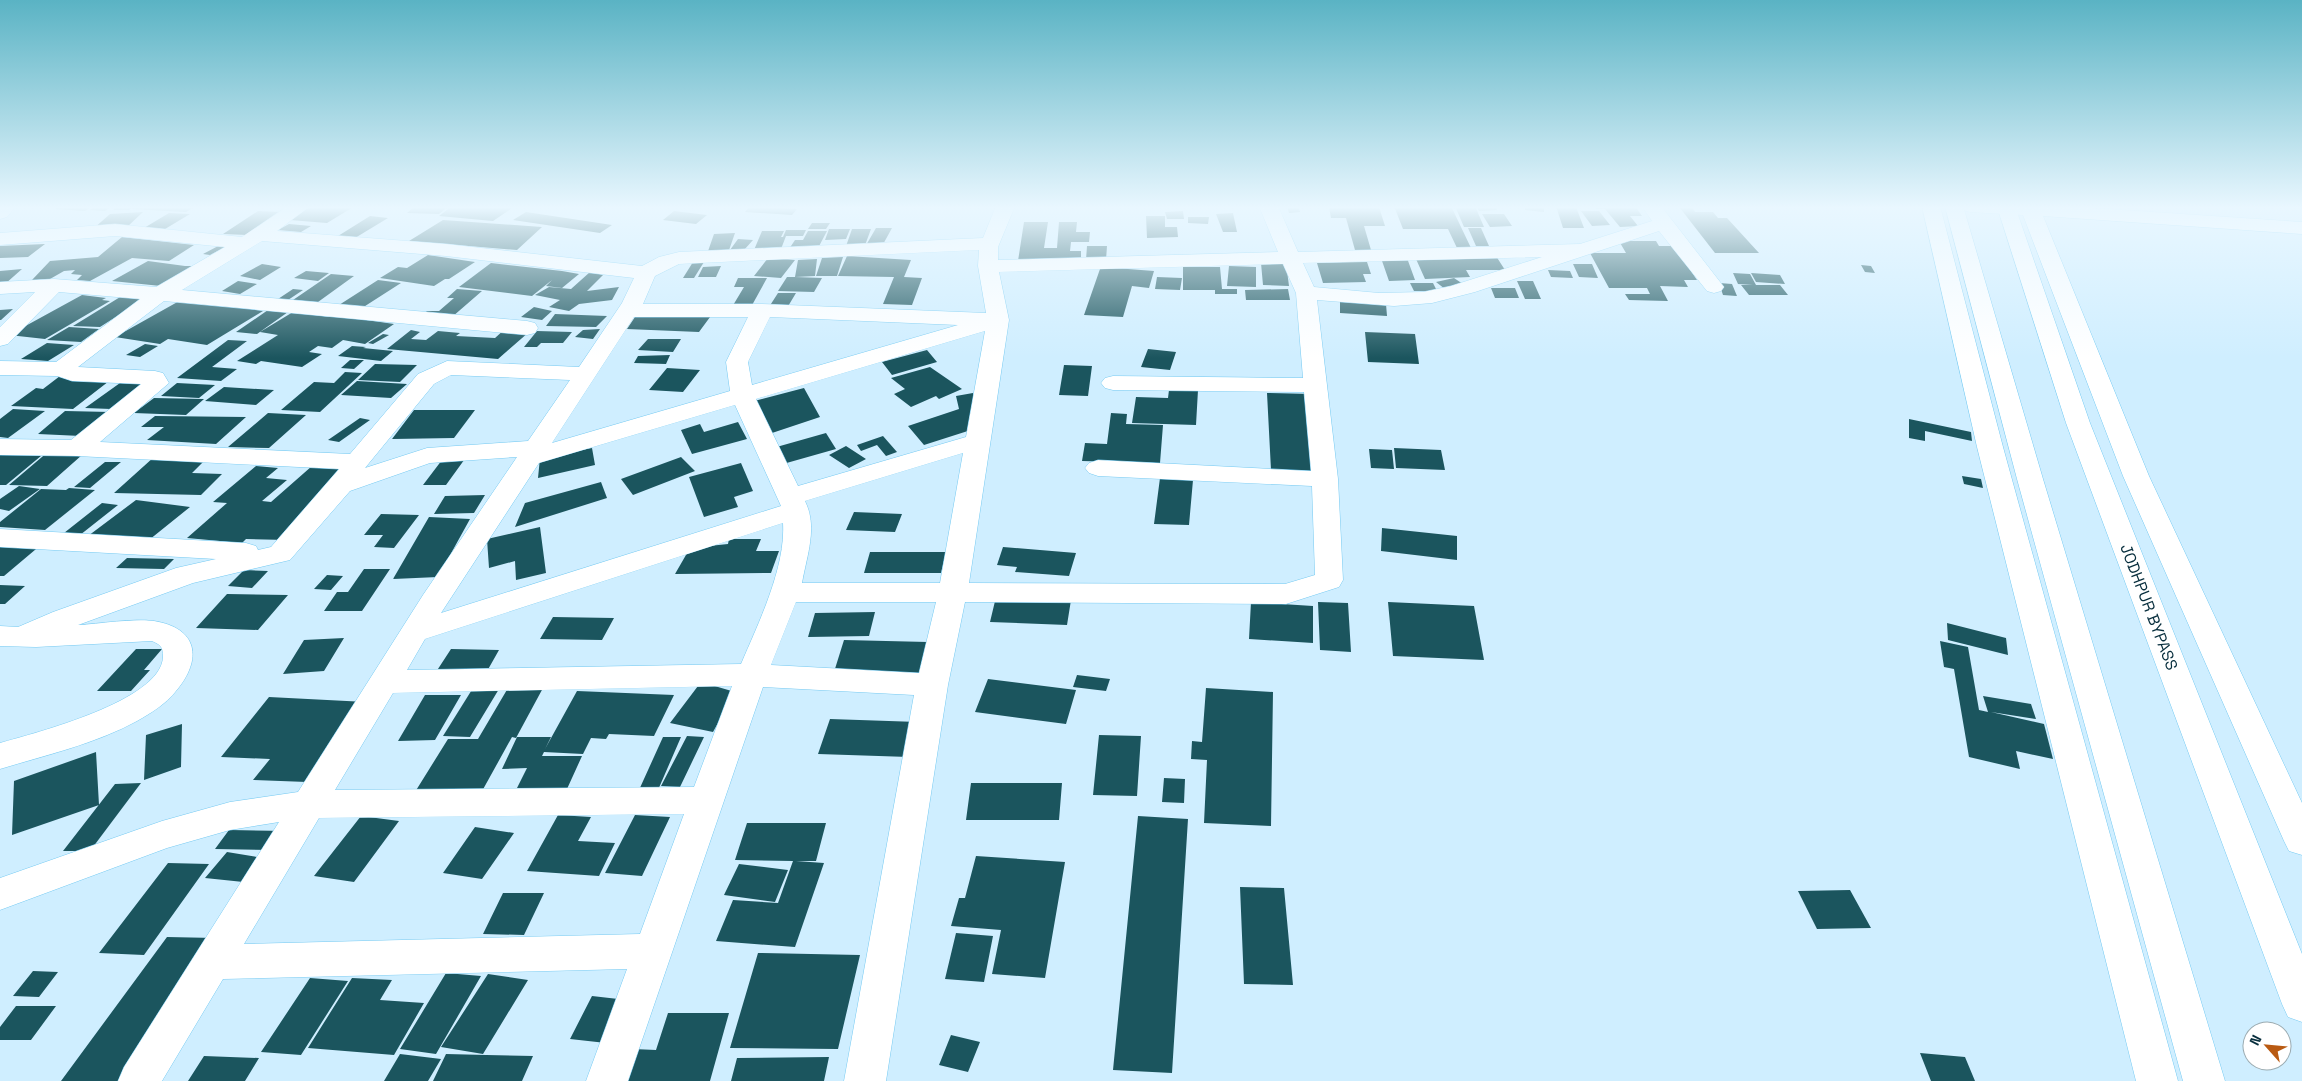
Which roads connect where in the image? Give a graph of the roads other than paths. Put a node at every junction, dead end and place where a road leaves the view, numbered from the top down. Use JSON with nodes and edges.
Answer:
{"nodes":[{"id":1,"x":223,"y":256,"type":"edge"},
{"id":2,"x":502,"y":256,"type":"edge"},
{"id":3,"x":714,"y":256,"type":"edge"},
{"id":4,"x":989,"y":256,"type":"edge"},
{"id":5,"x":1277,"y":256,"type":"edge"},
{"id":6,"x":1290,"y":256,"type":"edge"},
{"id":7,"x":1566,"y":256,"type":"edge"},
{"id":8,"x":1689,"y":256,"type":"edge"},
{"id":9,"x":1943,"y":256,"type":"edge"},
{"id":10,"x":1968,"y":256,"type":"edge"},
{"id":11,"x":2032,"y":256,"type":"edge"},
{"id":12,"x":2040,"y":256,"type":"edge"},
{"id":13,"x":988,"y":266,"type":"junction"},
{"id":14,"x":646,"y":273,"type":"junction"},
{"id":15,"x":54,"y":285,"type":"junction"},
{"id":16,"x":1714,"y":287,"type":"dead end"},
{"id":17,"x":0,"y":288,"type":"edge"},
{"id":18,"x":1306,"y":293,"type":"junction"},
{"id":19,"x":160,"y":294,"type":"junction"},
{"id":20,"x":762,"y":310,"type":"junction"},
{"id":21,"x":627,"y":311,"type":"junction"},
{"id":22,"x":998,"y":320,"type":"junction"},
{"id":23,"x":527,"y":328,"type":"dead end"},
{"id":24,"x":0,"y":339,"type":"edge"},
{"id":25,"x":0,"y":368,"type":"edge"},
{"id":26,"x":61,"y":369,"type":"junction"},
{"id":27,"x":585,"y":374,"type":"junction"},
{"id":28,"x":1113,"y":383,"type":"dead end"},
{"id":29,"x":1315,"y":385,"type":"junction"},
{"id":30,"x":742,"y":395,"type":"junction"},
{"id":31,"x":978,"y":441,"type":"junction"},
{"id":32,"x":0,"y":447,"type":"edge"},
{"id":33,"x":77,"y":448,"type":"junction"},
{"id":34,"x":532,"y":453,"type":"junction"},
{"id":35,"x":357,"y":462,"type":"junction"},
{"id":36,"x":1098,"y":468,"type":"dead end"},
{"id":37,"x":1324,"y":479,"type":"junction"},
{"id":38,"x":341,"y":485,"type":"junction"},
{"id":39,"x":792,"y":503,"type":"junction"},
{"id":40,"x":0,"y":538,"type":"edge"},
{"id":41,"x":280,"y":554,"type":"junction"},
{"id":42,"x":953,"y":591,"type":"junction"},
{"id":43,"x":785,"y":592,"type":"junction"},
{"id":44,"x":415,"y":632,"type":"junction"},
{"id":45,"x":7,"y":640,"type":"edge"},
{"id":46,"x":752,"y":675,"type":"junction"},
{"id":47,"x":384,"y":682,"type":"junction"},
{"id":48,"x":932,"y":685,"type":"junction"},
{"id":49,"x":0,"y":756,"type":"edge"},
{"id":50,"x":706,"y":800,"type":"junction"},
{"id":51,"x":309,"y":804,"type":"junction"},
{"id":52,"x":2302,"y":841,"type":"edge"},
{"id":53,"x":0,"y":894,"type":"edge"},
{"id":54,"x":653,"y":951,"type":"junction"},
{"id":55,"x":212,"y":962,"type":"junction"},
{"id":56,"x":2302,"y":1004,"type":"edge"},
{"id":57,"x":139,"y":1081,"type":"edge"},
{"id":58,"x":607,"y":1081,"type":"edge"},
{"id":59,"x":864,"y":1081,"type":"edge"},
{"id":60,"x":2157,"y":1081,"type":"edge"},
{"id":61,"x":2204,"y":1081,"type":"edge"}],
"edges":[{"from":1,"to":19,"type":"main road"},
{"from":2,"to":14,"type":"main road"},
{"from":3,"to":14,"type":"main road"},
{"from":4,"to":13,"type":"main road"},
{"from":5,"to":13,"type":"main road"},
{"from":6,"to":18,"type":"main road"},
{"from":7,"to":18,"type":"main road"},
{"from":8,"to":16,"type":"main road"},
{"from":9,"to":60,"type":"main road"},
{"from":10,"to":61,"type":"main road"},
{"from":11,"to":56,"type":"main road","name":"JODHPUR BYPASS"},
{"from":12,"to":52,"type":"main road"},
{"from":13,"to":22,"type":"main road"},
{"from":14,"to":21,"type":"main road"},
{"from":15,"to":17,"type":"main road"},
{"from":15,"to":19,"type":"main road"},
{"from":15,"to":24,"type":"main road"},
{"from":18,"to":29,"type":"main road"},
{"from":19,"to":23,"type":"main road"},
{"from":19,"to":26,"type":"main road"},
{"from":20,"to":21,"type":"main road"},
{"from":20,"to":22,"type":"main road"},
{"from":20,"to":30,"type":"main road"},
{"from":21,"to":27,"type":"main road"},
{"from":22,"to":30,"type":"main road"},
{"from":22,"to":31,"type":"main road"},
{"from":25,"to":26,"type":"main road"},
{"from":26,"to":33,"type":"main road"},
{"from":27,"to":34,"type":"main road"},
{"from":27,"to":35,"type":"main road"},
{"from":28,"to":29,"type":"main road"},
{"from":29,"to":37,"type":"main road"},
{"from":30,"to":34,"type":"main road"},
{"from":30,"to":39,"type":"main road"},
{"from":31,"to":39,"type":"main road"},
{"from":31,"to":42,"type":"main road"},
{"from":32,"to":33,"type":"main road"},
{"from":33,"to":35,"type":"main road"},
{"from":34,"to":38,"type":"main road"},
{"from":34,"to":44,"type":"main road"},
{"from":35,"to":38,"type":"main road"},
{"from":36,"to":37,"type":"main road"},
{"from":37,"to":42,"type":"main road"},
{"from":38,"to":41,"type":"main road"},
{"from":39,"to":43,"type":"main road"},
{"from":39,"to":44,"type":"main road"},
{"from":40,"to":41,"type":"main road"},
{"from":41,"to":45,"type":"main road"},
{"from":42,"to":43,"type":"main road"},
{"from":42,"to":48,"type":"main road"},
{"from":43,"to":46,"type":"main road"},
{"from":44,"to":47,"type":"main road"},
{"from":45,"to":49,"type":"main road"},
{"from":46,"to":47,"type":"main road"},
{"from":46,"to":48,"type":"main road"},
{"from":46,"to":50,"type":"main road"},
{"from":47,"to":51,"type":"main road"},
{"from":48,"to":59,"type":"main road"},
{"from":50,"to":51,"type":"main road"},
{"from":50,"to":54,"type":"main road"},
{"from":51,"to":53,"type":"main road"},
{"from":51,"to":55,"type":"main road"},
{"from":54,"to":55,"type":"main road"},
{"from":54,"to":58,"type":"main road"},
{"from":55,"to":57,"type":"main road"}]}
